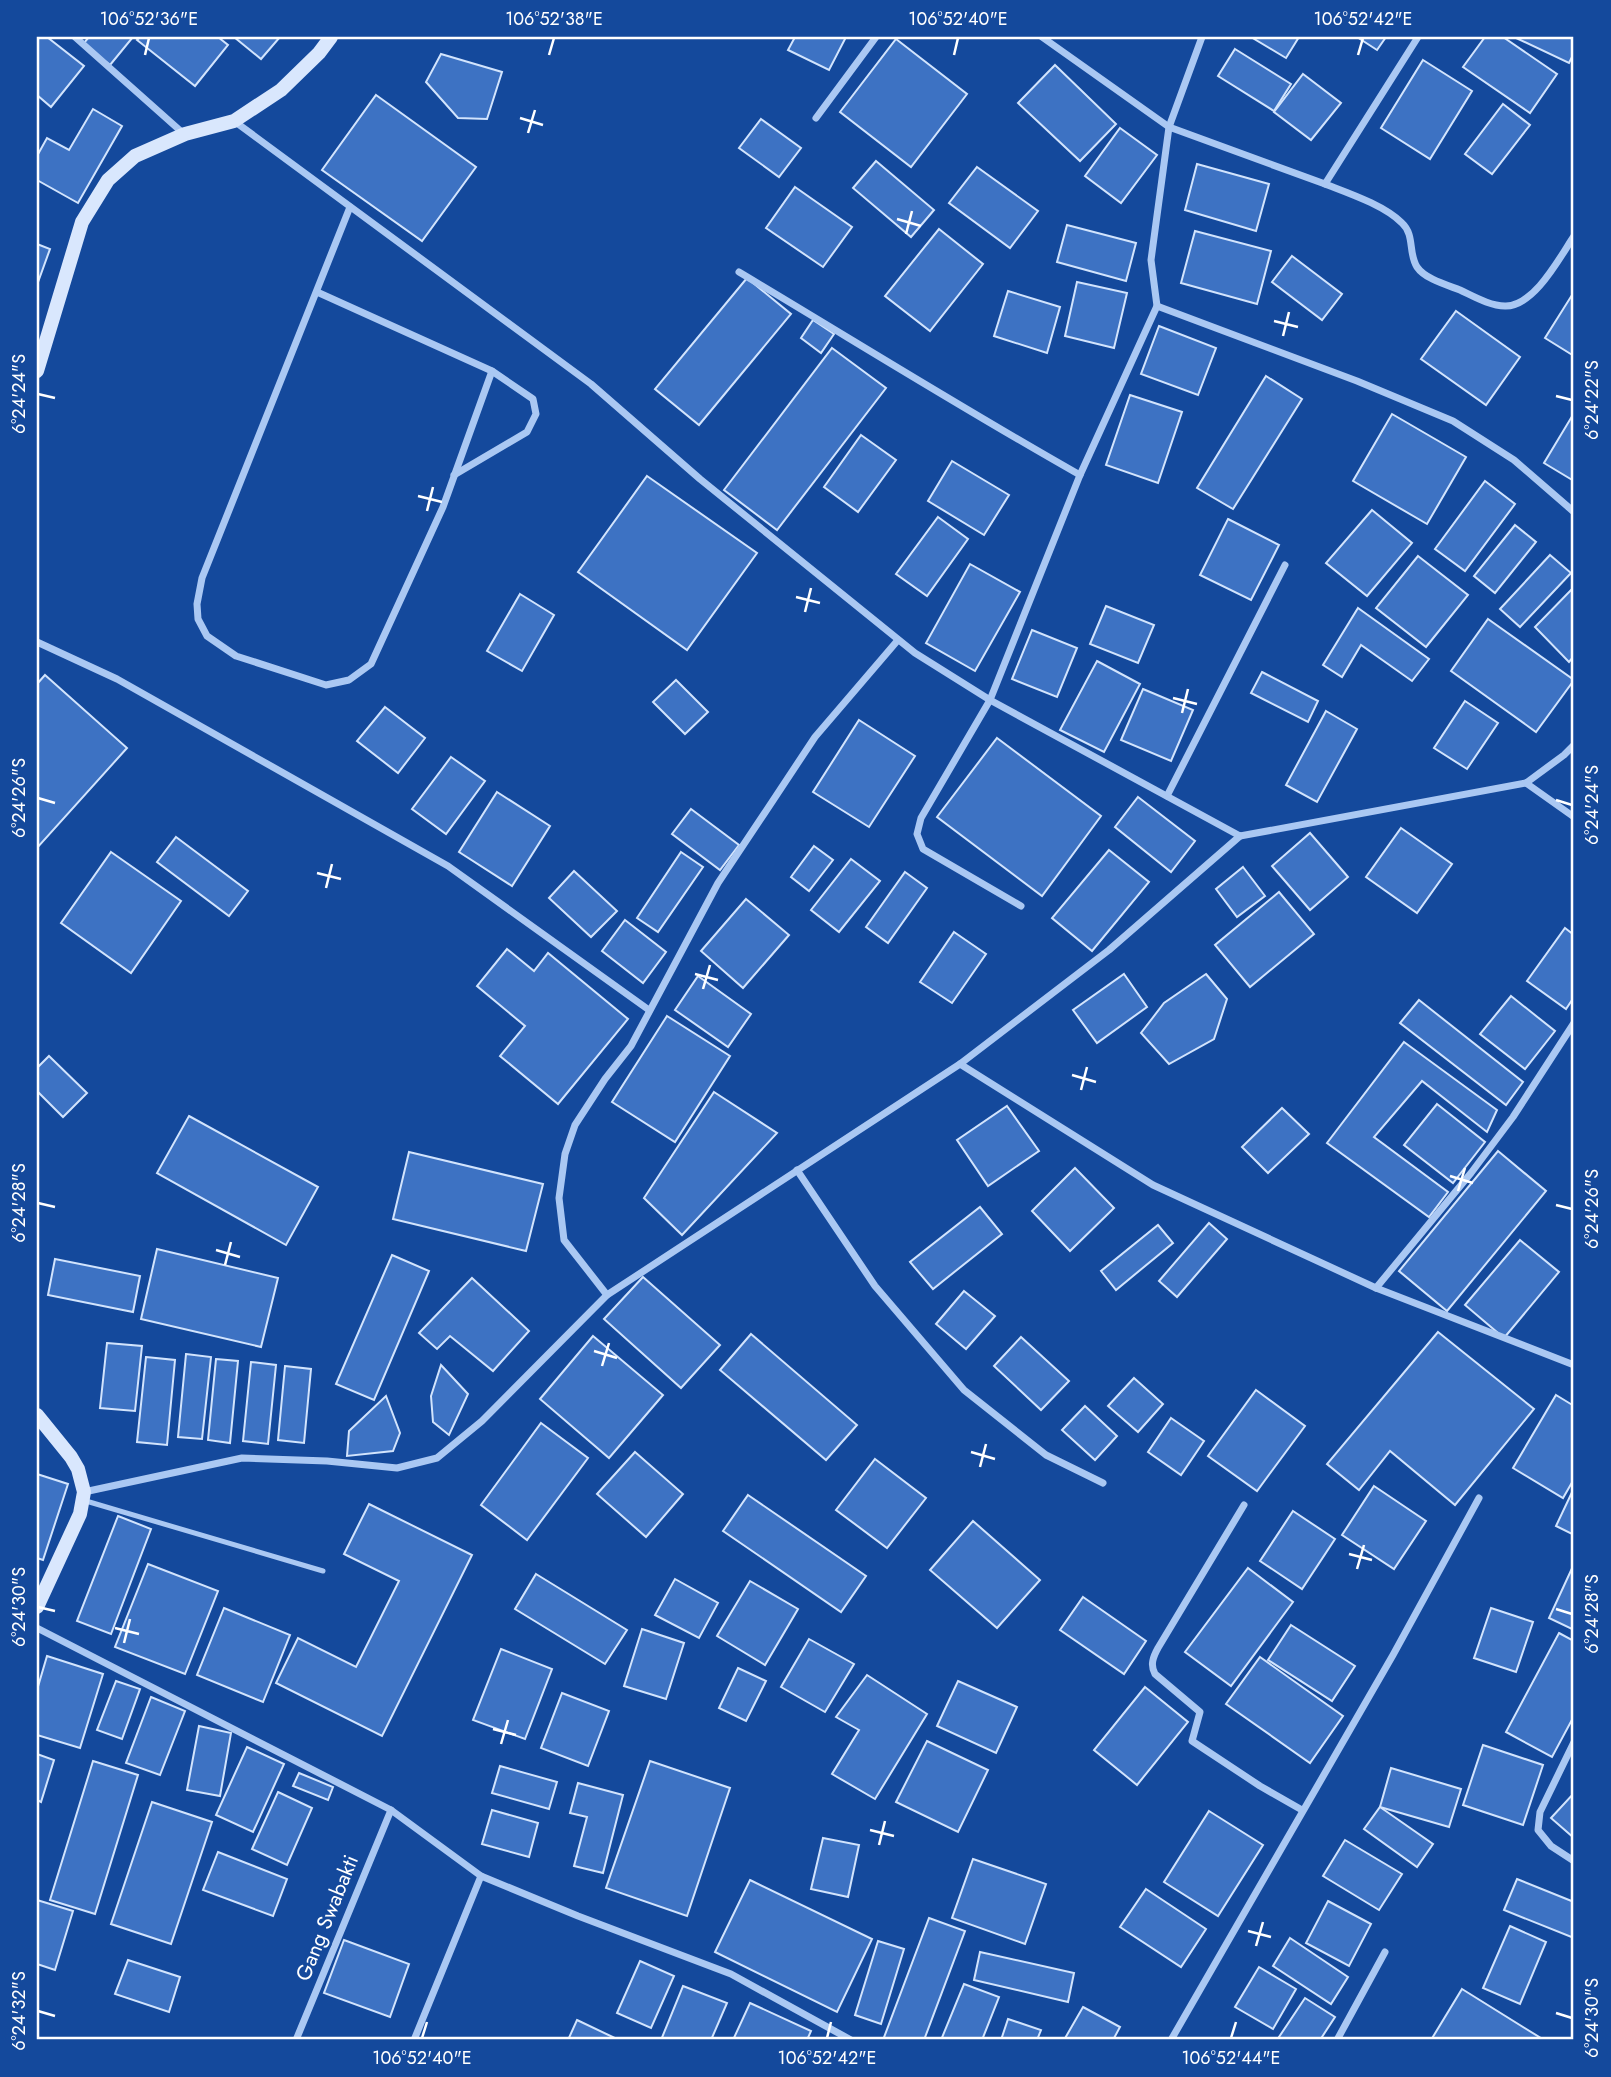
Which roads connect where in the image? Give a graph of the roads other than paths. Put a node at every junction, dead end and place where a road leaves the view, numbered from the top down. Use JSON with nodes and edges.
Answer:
{"nodes":[{"id":1,"x":75,"y":37,"type":"edge"},
{"id":2,"x":331,"y":37,"type":"edge"},
{"id":3,"x":876,"y":37,"type":"edge"},
{"id":4,"x":1042,"y":37,"type":"edge"},
{"id":5,"x":1202,"y":37,"type":"edge"},
{"id":6,"x":1418,"y":37,"type":"edge"},
{"id":7,"x":816,"y":118,"type":"dead end"},
{"id":8,"x":234,"y":121,"type":"junction"},
{"id":9,"x":1169,"y":127,"type":"junction"},
{"id":10,"x":185,"y":134,"type":"junction"},
{"id":11,"x":1325,"y":184,"type":"junction"},
{"id":12,"x":350,"y":207,"type":"junction"},
{"id":13,"x":1574,"y":236,"type":"edge"},
{"id":14,"x":739,"y":272,"type":"dead end"},
{"id":15,"x":317,"y":292,"type":"junction"},
{"id":16,"x":1157,"y":306,"type":"junction"},
{"id":17,"x":37,"y":371,"type":"edge"},
{"id":18,"x":492,"y":371,"type":"junction"},
{"id":19,"x":454,"y":475,"type":"junction"},
{"id":20,"x":1080,"y":475,"type":"junction"},
{"id":21,"x":1574,"y":512,"type":"edge"},
{"id":22,"x":1285,"y":565,"type":"dead end"},
{"id":23,"x":898,"y":640,"type":"junction"},
{"id":24,"x":37,"y":642,"type":"edge"},
{"id":25,"x":990,"y":700,"type":"junction"},
{"id":26,"x":1574,"y":745,"type":"edge"},
{"id":27,"x":1527,"y":783,"type":"junction"},
{"id":28,"x":1167,"y":796,"type":"junction"},
{"id":29,"x":1574,"y":817,"type":"edge"},
{"id":30,"x":1240,"y":836,"type":"junction"},
{"id":31,"x":1021,"y":906,"type":"dead end"},
{"id":32,"x":649,"y":1010,"type":"junction"},
{"id":33,"x":1574,"y":1023,"type":"edge"},
{"id":34,"x":960,"y":1064,"type":"junction"},
{"id":35,"x":797,"y":1170,"type":"junction"},
{"id":36,"x":1376,"y":1288,"type":"junction"},
{"id":37,"x":607,"y":1295,"type":"junction"},
{"id":38,"x":1574,"y":1365,"type":"edge"},
{"id":39,"x":37,"y":1415,"type":"edge"},
{"id":40,"x":1103,"y":1483,"type":"dead end"},
{"id":41,"x":83,"y":1496,"type":"junction"},
{"id":42,"x":1479,"y":1498,"type":"dead end"},
{"id":43,"x":1244,"y":1505,"type":"dead end"},
{"id":44,"x":323,"y":1571,"type":"dead end"},
{"id":45,"x":37,"y":1607,"type":"edge"},
{"id":46,"x":37,"y":1628,"type":"edge"},
{"id":47,"x":1574,"y":1742,"type":"edge"},
{"id":48,"x":391,"y":1810,"type":"junction"},
{"id":49,"x":1302,"y":1810,"type":"junction"},
{"id":50,"x":1574,"y":1861,"type":"edge"},
{"id":51,"x":481,"y":1876,"type":"junction"},
{"id":52,"x":1385,"y":1952,"type":"dead end"},
{"id":53,"x":296,"y":2040,"type":"edge"},
{"id":54,"x":414,"y":2040,"type":"edge"},
{"id":55,"x":851,"y":2040,"type":"edge"},
{"id":56,"x":1171,"y":2040,"type":"edge"},
{"id":57,"x":1337,"y":2040,"type":"edge"}],
"edges":[{"from":1,"to":10,"type":"street"},
{"from":2,"to":8,"type":"street"},
{"from":3,"to":7,"type":"street"},
{"from":4,"to":9,"type":"street"},
{"from":5,"to":9,"type":"street"},
{"from":6,"to":11,"type":"street"},
{"from":8,"to":10,"type":"street"},
{"from":8,"to":12,"type":"street"},
{"from":9,"to":11,"type":"street"},
{"from":9,"to":16,"type":"street"},
{"from":10,"to":17,"type":"street"},
{"from":11,"to":13,"type":"street"},
{"from":12,"to":15,"type":"street"},
{"from":12,"to":23,"type":"street"},
{"from":14,"to":20,"type":"street"},
{"from":15,"to":18,"type":"street"},
{"from":15,"to":19,"type":"street"},
{"from":16,"to":20,"type":"street"},
{"from":16,"to":21,"type":"street"},
{"from":18,"to":19,"type":"street"},
{"from":18,"to":19,"type":"street"},
{"from":20,"to":25,"type":"street"},
{"from":22,"to":28,"type":"street"},
{"from":23,"to":25,"type":"street"},
{"from":23,"to":32,"type":"street"},
{"from":24,"to":32,"type":"street"},
{"from":25,"to":28,"type":"street"},
{"from":25,"to":31,"type":"street"},
{"from":26,"to":27,"type":"street"},
{"from":27,"to":29,"type":"street"},
{"from":27,"to":30,"type":"street"},
{"from":28,"to":30,"type":"street"},
{"from":30,"to":34,"type":"street"},
{"from":32,"to":37,"type":"street"},
{"from":33,"to":36,"type":"street"},
{"from":34,"to":35,"type":"street"},
{"from":34,"to":36,"type":"street"},
{"from":35,"to":37,"type":"street"},
{"from":35,"to":40,"type":"street"},
{"from":36,"to":38,"type":"street"},
{"from":37,"to":41,"type":"street"},
{"from":39,"to":41,"type":"street"},
{"from":41,"to":44,"type":"lane"},
{"from":41,"to":45,"type":"street"},
{"from":42,"to":49,"type":"street"},
{"from":43,"to":49,"type":"street"},
{"from":46,"to":48,"type":"street"},
{"from":47,"to":50,"type":"street"},
{"from":48,"to":51,"type":"street"},
{"from":48,"to":53,"type":"street","name":"Gang Swabakti"},
{"from":49,"to":56,"type":"street"},
{"from":51,"to":54,"type":"street"},
{"from":51,"to":55,"type":"street"},
{"from":52,"to":57,"type":"street"}]}
